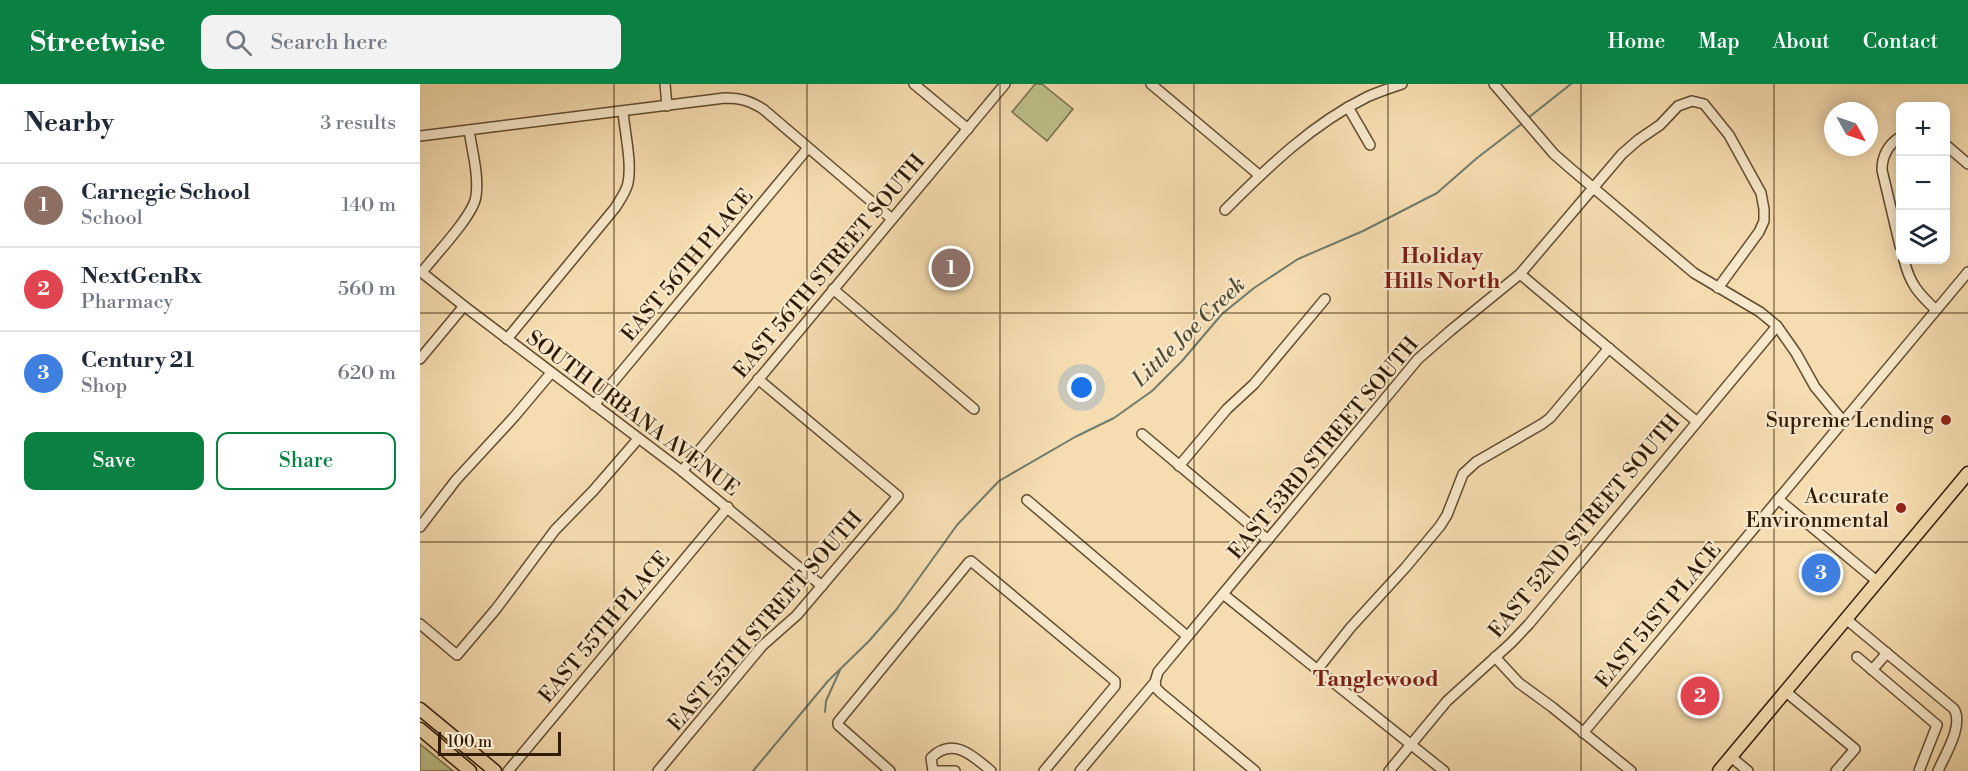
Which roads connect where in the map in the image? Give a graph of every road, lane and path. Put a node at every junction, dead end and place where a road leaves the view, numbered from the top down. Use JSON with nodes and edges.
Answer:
{"nodes":[{"id":1,"x":665,"y":84,"type":"edge"},
{"id":2,"x":914,"y":84,"type":"edge"},
{"id":3,"x":1005,"y":84,"type":"edge"},
{"id":4,"x":1151,"y":84,"type":"edge"},
{"id":5,"x":1402,"y":84,"type":"edge"},
{"id":6,"x":1494,"y":84,"type":"edge"},
{"id":7,"x":667,"y":105,"type":"junction"},
{"id":8,"x":1348,"y":107,"type":"junction"},
{"id":9,"x":623,"y":112,"type":"junction"},
{"id":10,"x":968,"y":129,"type":"junction"},
{"id":11,"x":469,"y":130,"type":"junction"},
{"id":12,"x":420,"y":136,"type":"edge"},
{"id":13,"x":1896,"y":141,"type":"edge"},
{"id":14,"x":1370,"y":145,"type":"dead end"},
{"id":15,"x":808,"y":148,"type":"junction"},
{"id":16,"x":1950,"y":148,"type":"edge"},
{"id":17,"x":1968,"y":164,"type":"edge"},
{"id":18,"x":1259,"y":175,"type":"junction"},
{"id":19,"x":1593,"y":187,"type":"junction"},
{"id":20,"x":1225,"y":210,"type":"dead end"},
{"id":21,"x":892,"y":219,"type":"junction"},
{"id":22,"x":1896,"y":229,"type":"edge"},
{"id":23,"x":1905,"y":264,"type":"edge"},
{"id":24,"x":421,"y":271,"type":"edge"},
{"id":25,"x":1968,"y":272,"type":"edge"},
{"id":26,"x":1520,"y":274,"type":"junction"},
{"id":27,"x":1718,"y":288,"type":"junction"},
{"id":28,"x":833,"y":290,"type":"junction"},
{"id":29,"x":1325,"y":299,"type":"dead end"},
{"id":30,"x":464,"y":306,"type":"junction"},
{"id":31,"x":1936,"y":310,"type":"junction"},
{"id":32,"x":1777,"y":326,"type":"junction"},
{"id":33,"x":507,"y":339,"type":"junction"},
{"id":34,"x":1609,"y":348,"type":"junction"},
{"id":35,"x":420,"y":359,"type":"edge"},
{"id":36,"x":551,"y":373,"type":"junction"},
{"id":37,"x":758,"y":379,"type":"junction"},
{"id":38,"x":594,"y":405,"type":"junction"},
{"id":39,"x":974,"y":409,"type":"dead end"},
{"id":40,"x":1696,"y":421,"type":"junction"},
{"id":41,"x":1843,"y":421,"type":"junction"},
{"id":42,"x":1142,"y":434,"type":"dead end"},
{"id":43,"x":638,"y":439,"type":"junction"},
{"id":44,"x":1179,"y":466,"type":"junction"},
{"id":45,"x":682,"y":471,"type":"junction"},
{"id":46,"x":1968,"y":473,"type":"edge"},
{"id":47,"x":1778,"y":499,"type":"junction"},
{"id":48,"x":1027,"y":500,"type":"dead end"},
{"id":49,"x":728,"y":507,"type":"junction"},
{"id":50,"x":420,"y":527,"type":"edge"},
{"id":51,"x":1268,"y":540,"type":"junction"},
{"id":52,"x":1878,"y":582,"type":"junction"},
{"id":53,"x":822,"y":586,"type":"junction"},
{"id":54,"x":1223,"y":594,"type":"junction"},
{"id":55,"x":1846,"y":619,"type":"junction"},
{"id":56,"x":420,"y":624,"type":"edge"},
{"id":57,"x":1188,"y":636,"type":"junction"},
{"id":58,"x":1887,"y":653,"type":"junction"},
{"id":59,"x":1495,"y":657,"type":"junction"},
{"id":60,"x":1857,"y":657,"type":"dead end"},
{"id":61,"x":1317,"y":669,"type":"junction"},
{"id":62,"x":1872,"y":670,"type":"junction"},
{"id":63,"x":1155,"y":682,"type":"junction"},
{"id":64,"x":1786,"y":692,"type":"junction"},
{"id":65,"x":420,"y":709,"type":"edge"},
{"id":66,"x":420,"y":729,"type":"edge"},
{"id":67,"x":1583,"y":733,"type":"junction"},
{"id":68,"x":1411,"y":745,"type":"junction"},
{"id":69,"x":1731,"y":757,"type":"junction"},
{"id":70,"x":470,"y":771,"type":"edge"},
{"id":71,"x":495,"y":771,"type":"edge"},
{"id":72,"x":508,"y":771,"type":"edge"},
{"id":73,"x":658,"y":771,"type":"edge"},
{"id":74,"x":890,"y":771,"type":"edge"},
{"id":75,"x":934,"y":771,"type":"edge"},
{"id":76,"x":955,"y":771,"type":"edge"},
{"id":77,"x":991,"y":771,"type":"edge"},
{"id":78,"x":1044,"y":771,"type":"edge"},
{"id":79,"x":1080,"y":771,"type":"edge"},
{"id":80,"x":1255,"y":771,"type":"edge"},
{"id":81,"x":1389,"y":771,"type":"edge"},
{"id":82,"x":1444,"y":771,"type":"edge"},
{"id":83,"x":1631,"y":771,"type":"edge"},
{"id":84,"x":1719,"y":771,"type":"edge"},
{"id":85,"x":1748,"y":771,"type":"edge"},
{"id":86,"x":1836,"y":771,"type":"edge"},
{"id":87,"x":1919,"y":771,"type":"edge"},
{"id":88,"x":1938,"y":771,"type":"edge"}],
"edges":[{"from":1,"to":7,"type":"street"},
{"from":2,"to":10,"type":"street"},
{"from":3,"to":10,"type":"street","name":"EAST 56TH STREET SOUTH"},
{"from":4,"to":18,"type":"street"},
{"from":5,"to":8,"type":"street"},
{"from":6,"to":19,"type":"street"},
{"from":7,"to":9,"type":"street"},
{"from":7,"to":15,"type":"street"},
{"from":8,"to":14,"type":"street"},
{"from":8,"to":18,"type":"street"},
{"from":9,"to":11,"type":"street"},
{"from":9,"to":33,"type":"street"},
{"from":10,"to":21,"type":"street","name":"EAST 56TH STREET SOUTH"},
{"from":11,"to":12,"type":"street"},
{"from":11,"to":24,"type":"street"},
{"from":13,"to":22,"type":"street"},
{"from":15,"to":21,"type":"street"},
{"from":15,"to":38,"type":"street","name":"EAST 56TH PLACE"},
{"from":16,"to":17,"type":"street"},
{"from":18,"to":20,"type":"street"},
{"from":19,"to":26,"type":"street","name":"EAST 53RD STREET SOUTH"},
{"from":19,"to":27,"type":"street"},
{"from":19,"to":27,"type":"street","name":"EAST 53RD STREET SOUTH"},
{"from":21,"to":28,"type":"street","name":"EAST 56TH STREET SOUTH"},
{"from":23,"to":31,"type":"street"},
{"from":24,"to":30,"type":"street","name":"SOUTH URBANA AVENUE"},
{"from":25,"to":31,"type":"street","name":"EAST 51ST PLACE"},
{"from":26,"to":34,"type":"street"},
{"from":26,"to":51,"type":"street","name":"EAST 53RD STREET SOUTH"},
{"from":27,"to":32,"type":"street"},
{"from":28,"to":37,"type":"street","name":"EAST 56TH STREET SOUTH"},
{"from":28,"to":39,"type":"street"},
{"from":29,"to":44,"type":"street"},
{"from":30,"to":33,"type":"street","name":"SOUTH URBANA AVENUE"},
{"from":30,"to":35,"type":"street"},
{"from":31,"to":41,"type":"street","name":"EAST 51ST PLACE"},
{"from":32,"to":40,"type":"street","name":"EAST 52ND STREET SOUTH"},
{"from":32,"to":41,"type":"street"},
{"from":33,"to":36,"type":"street","name":"SOUTH URBANA AVENUE"},
{"from":34,"to":40,"type":"street"},
{"from":34,"to":61,"type":"street"},
{"from":36,"to":38,"type":"street","name":"SOUTH URBANA AVENUE"},
{"from":36,"to":50,"type":"street"},
{"from":37,"to":45,"type":"street","name":"EAST 56TH STREET SOUTH"},
{"from":37,"to":53,"type":"street","name":"EAST 55TH STREET SOUTH"},
{"from":38,"to":43,"type":"street","name":"SOUTH URBANA AVENUE"},
{"from":40,"to":59,"type":"street","name":"EAST 52ND STREET SOUTH"},
{"from":41,"to":47,"type":"street","name":"EAST 51ST PLACE"},
{"from":42,"to":44,"type":"street"},
{"from":43,"to":45,"type":"street","name":"SOUTH URBANA AVENUE"},
{"from":43,"to":56,"type":"street"},
{"from":44,"to":51,"type":"street"},
{"from":45,"to":49,"type":"street","name":"SOUTH URBANA AVENUE"},
{"from":46,"to":52,"type":"main road"},
{"from":47,"to":52,"type":"street"},
{"from":47,"to":67,"type":"street","name":"EAST 51ST PLACE"},
{"from":48,"to":57,"type":"street"},
{"from":49,"to":53,"type":"street","name":"SOUTH URBANA AVENUE"},
{"from":49,"to":72,"type":"street","name":"EAST 55TH PLACE"},
{"from":51,"to":54,"type":"street","name":"EAST 53RD STREET SOUTH"},
{"from":52,"to":55,"type":"main road"},
{"from":53,"to":73,"type":"street","name":"EAST 55TH STREET SOUTH"},
{"from":54,"to":57,"type":"street","name":"EAST 53RD STREET SOUTH"},
{"from":54,"to":61,"type":"street"},
{"from":55,"to":58,"type":"street"},
{"from":55,"to":64,"type":"main road"},
{"from":57,"to":63,"type":"street","name":"EAST 53RD STREET SOUTH"},
{"from":58,"to":62,"type":"street"},
{"from":58,"to":88,"type":"street"},
{"from":59,"to":67,"type":"street"},
{"from":59,"to":68,"type":"street","name":"EAST 52ND STREET SOUTH"},
{"from":60,"to":62,"type":"street"},
{"from":61,"to":68,"type":"street"},
{"from":62,"to":87,"type":"street"},
{"from":63,"to":79,"type":"street","name":"EAST 53RD STREET SOUTH"},
{"from":63,"to":80,"type":"street"},
{"from":64,"to":69,"type":"main road"},
{"from":64,"to":86,"type":"street"},
{"from":65,"to":71,"type":"main road"},
{"from":66,"to":70,"type":"main road"},
{"from":67,"to":83,"type":"street"},
{"from":68,"to":81,"type":"street","name":"EAST 52ND STREET SOUTH"},
{"from":68,"to":82,"type":"street"},
{"from":69,"to":84,"type":"main road"},
{"from":69,"to":85,"type":"street"},
{"from":74,"to":78,"type":"street"},
{"from":75,"to":76,"type":"street"},
{"from":75,"to":77,"type":"street"}]}
